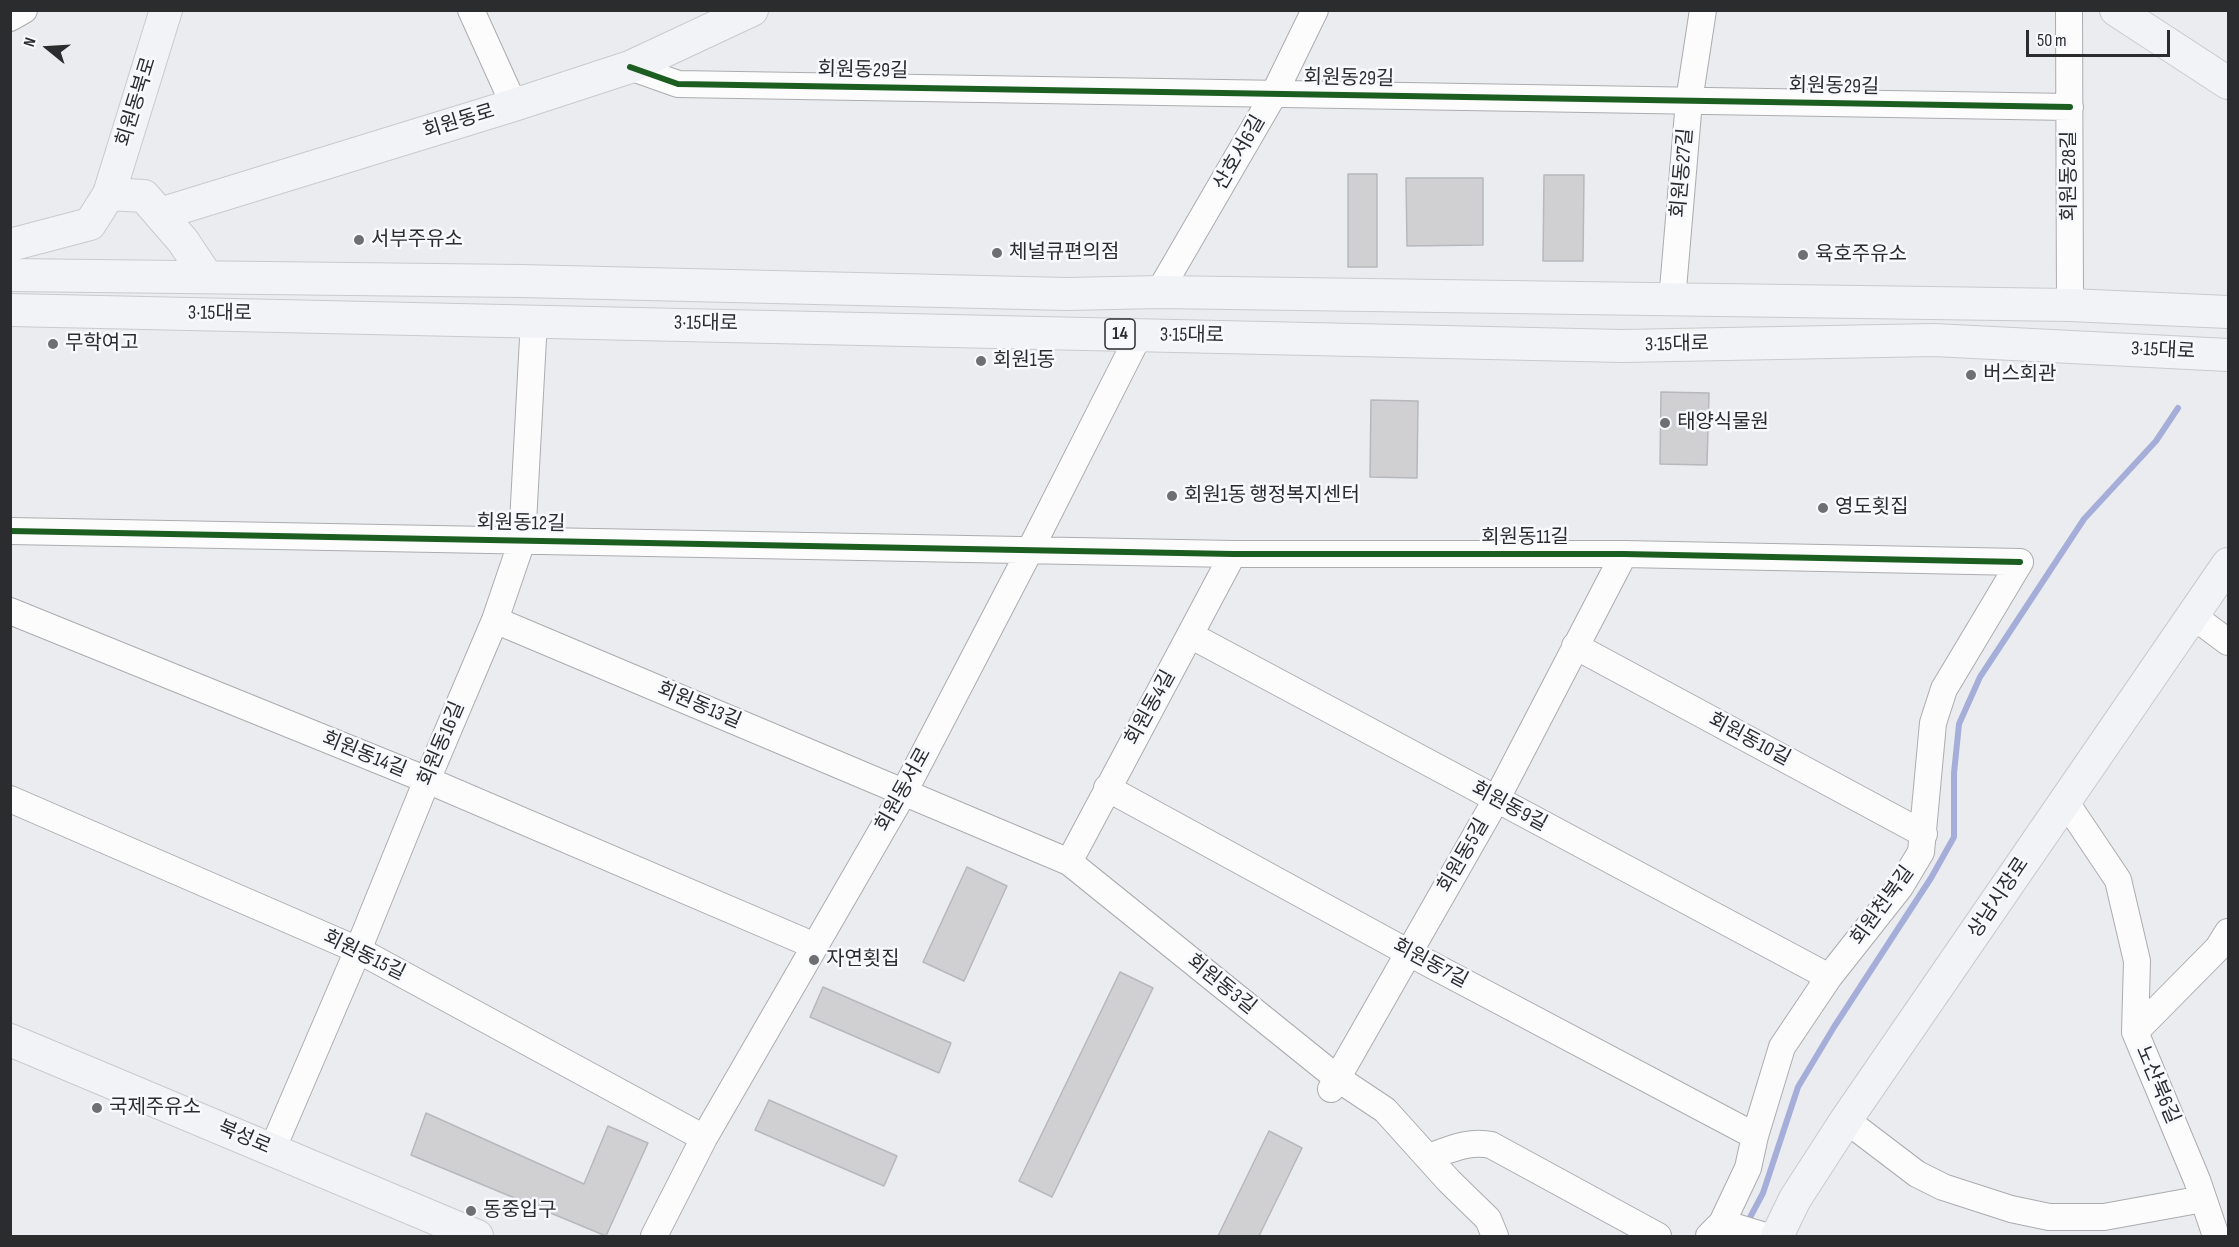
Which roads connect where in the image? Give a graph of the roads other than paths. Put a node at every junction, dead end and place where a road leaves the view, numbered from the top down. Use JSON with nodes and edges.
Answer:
{"nodes":[{"id":1,"x":24,"y":10,"type":"edge"},
{"id":2,"x":166,"y":10,"type":"edge"},
{"id":3,"x":471,"y":10,"type":"edge"},
{"id":4,"x":752,"y":10,"type":"edge"},
{"id":5,"x":1315,"y":10,"type":"edge"},
{"id":6,"x":1703,"y":10,"type":"edge"},
{"id":7,"x":2069,"y":10,"type":"edge"},
{"id":8,"x":2116,"y":10,"type":"edge"},
{"id":9,"x":10,"y":18,"type":"edge"},
{"id":10,"x":630,"y":68,"type":"junction"},
{"id":11,"x":2229,"y":83,"type":"edge"},
{"id":12,"x":1274,"y":94,"type":"junction"},
{"id":13,"x":1689,"y":101,"type":"junction"},
{"id":14,"x":514,"y":105,"type":"junction"},
{"id":15,"x":2070,"y":107,"type":"junction"},
{"id":16,"x":109,"y":194,"type":"junction"},
{"id":17,"x":160,"y":214,"type":"junction"},
{"id":18,"x":10,"y":245,"type":"edge"},
{"id":19,"x":10,"y":275,"type":"edge"},
{"id":20,"x":207,"y":277,"type":"junction"},
{"id":21,"x":1159,"y":292,"type":"junction"},
{"id":22,"x":1672,"y":301,"type":"junction"},
{"id":23,"x":2070,"y":305,"type":"junction"},
{"id":24,"x":10,"y":310,"type":"edge"},
{"id":25,"x":2229,"y":312,"type":"edge"},
{"id":26,"x":534,"y":320,"type":"junction"},
{"id":27,"x":1139,"y":335,"type":"junction"},
{"id":28,"x":2229,"y":355,"type":"edge"},
{"id":29,"x":10,"y":531,"type":"edge"},
{"id":30,"x":522,"y":541,"type":"junction"},
{"id":31,"x":1030,"y":550,"type":"junction"},
{"id":32,"x":1233,"y":554,"type":"junction"},
{"id":33,"x":1624,"y":554,"type":"junction"},
{"id":34,"x":2020,"y":562,"type":"joint"},
{"id":35,"x":2229,"y":564,"type":"edge"},
{"id":36,"x":10,"y":611,"type":"edge"},
{"id":37,"x":2193,"y":616,"type":"junction"},
{"id":38,"x":495,"y":621,"type":"junction"},
{"id":39,"x":1190,"y":635,"type":"junction"},
{"id":40,"x":2229,"y":642,"type":"edge"},
{"id":41,"x":1575,"y":646,"type":"junction"},
{"id":42,"x":427,"y":780,"type":"junction"},
{"id":43,"x":1107,"y":788,"type":"junction"},
{"id":44,"x":904,"y":792,"type":"junction"},
{"id":45,"x":10,"y":799,"type":"edge"},
{"id":46,"x":1496,"y":800,"type":"junction"},
{"id":47,"x":2065,"y":801,"type":"junction"},
{"id":48,"x":1924,"y":834,"type":"junction"},
{"id":49,"x":1069,"y":862,"type":"junction"},
{"id":50,"x":2229,"y":932,"type":"edge"},
{"id":51,"x":815,"y":946,"type":"junction"},
{"id":52,"x":358,"y":951,"type":"junction"},
{"id":53,"x":1408,"y":953,"type":"junction"},
{"id":54,"x":1829,"y":977,"type":"junction"},
{"id":55,"x":2135,"y":1032,"type":"junction"},
{"id":56,"x":10,"y":1040,"type":"edge"},
{"id":57,"x":1334,"y":1084,"type":"junction"},
{"id":58,"x":1846,"y":1120,"type":"junction"},
{"id":59,"x":1755,"y":1136,"type":"junction"},
{"id":60,"x":704,"y":1138,"type":"junction"},
{"id":61,"x":272,"y":1150,"type":"junction"},
{"id":62,"x":1428,"y":1157,"type":"junction"},
{"id":63,"x":2203,"y":1199,"type":"junction"},
{"id":64,"x":1721,"y":1228,"type":"edge"},
{"id":65,"x":1766,"y":1235,"type":"edge"},
{"id":66,"x":477,"y":1236,"type":"edge"},
{"id":67,"x":654,"y":1236,"type":"edge"},
{"id":68,"x":1495,"y":1236,"type":"edge"},
{"id":69,"x":1658,"y":1236,"type":"edge"},
{"id":70,"x":2216,"y":1236,"type":"edge"}],
"edges":[{"from":1,"to":9,"type":"street"},
{"from":2,"to":16,"type":"main road","name":"회원동북로"},
{"from":3,"to":14,"type":"street"},
{"from":4,"to":10,"type":"main road","name":"회원동로"},
{"from":5,"to":12,"type":"street","name":"산호서6길"},
{"from":6,"to":13,"type":"street","name":"회원동27길"},
{"from":7,"to":15,"type":"street","name":"회원동28길"},
{"from":8,"to":11,"type":"main road"},
{"from":10,"to":12,"type":"street","name":"회원동29길"},
{"from":10,"to":14,"type":"main road","name":"회원동로"},
{"from":12,"to":13,"type":"street","name":"회원동29길"},
{"from":12,"to":21,"type":"street","name":"산호서6길"},
{"from":13,"to":15,"type":"street","name":"회원동29길"},
{"from":13,"to":22,"type":"street","name":"회원동27길"},
{"from":14,"to":17,"type":"main road","name":"회원동로"},
{"from":15,"to":23,"type":"street","name":"회원동28길"},
{"from":16,"to":17,"type":"main road"},
{"from":16,"to":18,"type":"main road","name":"회원동북로"},
{"from":17,"to":20,"type":"main road"},
{"from":19,"to":20,"type":"main road","name":"3·15대로","number":"14"},
{"from":20,"to":21,"type":"main road","name":"3·15대로","number":"14"},
{"from":21,"to":22,"type":"main road","name":"3·15대로","number":"14"},
{"from":22,"to":23,"type":"main road","name":"3·15대로","number":"14"},
{"from":23,"to":25,"type":"main road","name":"3·15대로","number":"14"},
{"from":24,"to":26,"type":"main road","name":"3·15대로","number":"14"},
{"from":26,"to":27,"type":"main road","name":"3·15대로","number":"14"},
{"from":26,"to":30,"type":"street","name":"회원동16길"},
{"from":27,"to":28,"type":"main road","name":"3·15대로","number":"14"},
{"from":27,"to":31,"type":"street","name":"회원동서로"},
{"from":29,"to":30,"type":"street","name":"회원동12길"},
{"from":30,"to":31,"type":"street","name":"회원동12길"},
{"from":30,"to":38,"type":"street","name":"회원동16길"},
{"from":31,"to":32,"type":"street","name":"회원동11길"},
{"from":31,"to":44,"type":"street","name":"회원동서로"},
{"from":32,"to":33,"type":"street","name":"회원동11길"},
{"from":32,"to":39,"type":"street","name":"회원동4길"},
{"from":33,"to":34,"type":"street","name":"회원동11길"},
{"from":33,"to":41,"type":"street","name":"회원동5길"},
{"from":34,"to":48,"type":"street","name":"회원천북길"},
{"from":35,"to":37,"type":"main road","name":"상남시장로"},
{"from":36,"to":42,"type":"street","name":"회원동14길"},
{"from":37,"to":40,"type":"street"},
{"from":37,"to":47,"type":"main road","name":"상남시장로"},
{"from":38,"to":42,"type":"street","name":"회원동16길"},
{"from":38,"to":44,"type":"street","name":"회원동13길"},
{"from":39,"to":43,"type":"street","name":"회원동4길"},
{"from":39,"to":46,"type":"street","name":"회원동9길"},
{"from":41,"to":46,"type":"street","name":"회원동5길"},
{"from":41,"to":48,"type":"street","name":"회원동10길"},
{"from":42,"to":51,"type":"street","name":"회원동14길"},
{"from":42,"to":52,"type":"street","name":"회원동16길"},
{"from":43,"to":49,"type":"street","name":"회원동4길"},
{"from":43,"to":53,"type":"street","name":"회원동7길"},
{"from":44,"to":49,"type":"street","name":"회원동3길"},
{"from":44,"to":51,"type":"street","name":"회원동서로"},
{"from":45,"to":52,"type":"street","name":"회원동15길"},
{"from":46,"to":53,"type":"street","name":"회원동5길"},
{"from":46,"to":54,"type":"street","name":"회원동9길"},
{"from":47,"to":55,"type":"street","name":"노산북6길"},
{"from":47,"to":58,"type":"main road","name":"상남시장로"},
{"from":48,"to":54,"type":"street","name":"회원천북길"},
{"from":49,"to":57,"type":"street","name":"회원동3길"},
{"from":50,"to":55,"type":"street"},
{"from":51,"to":60,"type":"street","name":"회원동서로"},
{"from":52,"to":60,"type":"street","name":"회원동15길"},
{"from":52,"to":61,"type":"street","name":"회원동16길"},
{"from":53,"to":57,"type":"street","name":"회원동5길"},
{"from":53,"to":59,"type":"street","name":"회원동7길"},
{"from":54,"to":59,"type":"street","name":"회원천북길"},
{"from":55,"to":63,"type":"street","name":"노산북6길"},
{"from":56,"to":61,"type":"main road","name":"북성로"},
{"from":57,"to":62,"type":"street","name":"회원동3길"},
{"from":58,"to":63,"type":"street"},
{"from":58,"to":65,"type":"main road","name":"상남시장로"},
{"from":59,"to":64,"type":"street","name":"회원천북길"},
{"from":60,"to":67,"type":"street","name":"회원동서로"},
{"from":61,"to":66,"type":"main road","name":"북성로"},
{"from":62,"to":68,"type":"street","name":"회원동3길"},
{"from":62,"to":69,"type":"street"},
{"from":63,"to":70,"type":"street","name":"노산북6길"},
{"from":64,"to":65,"type":"street"}]}
